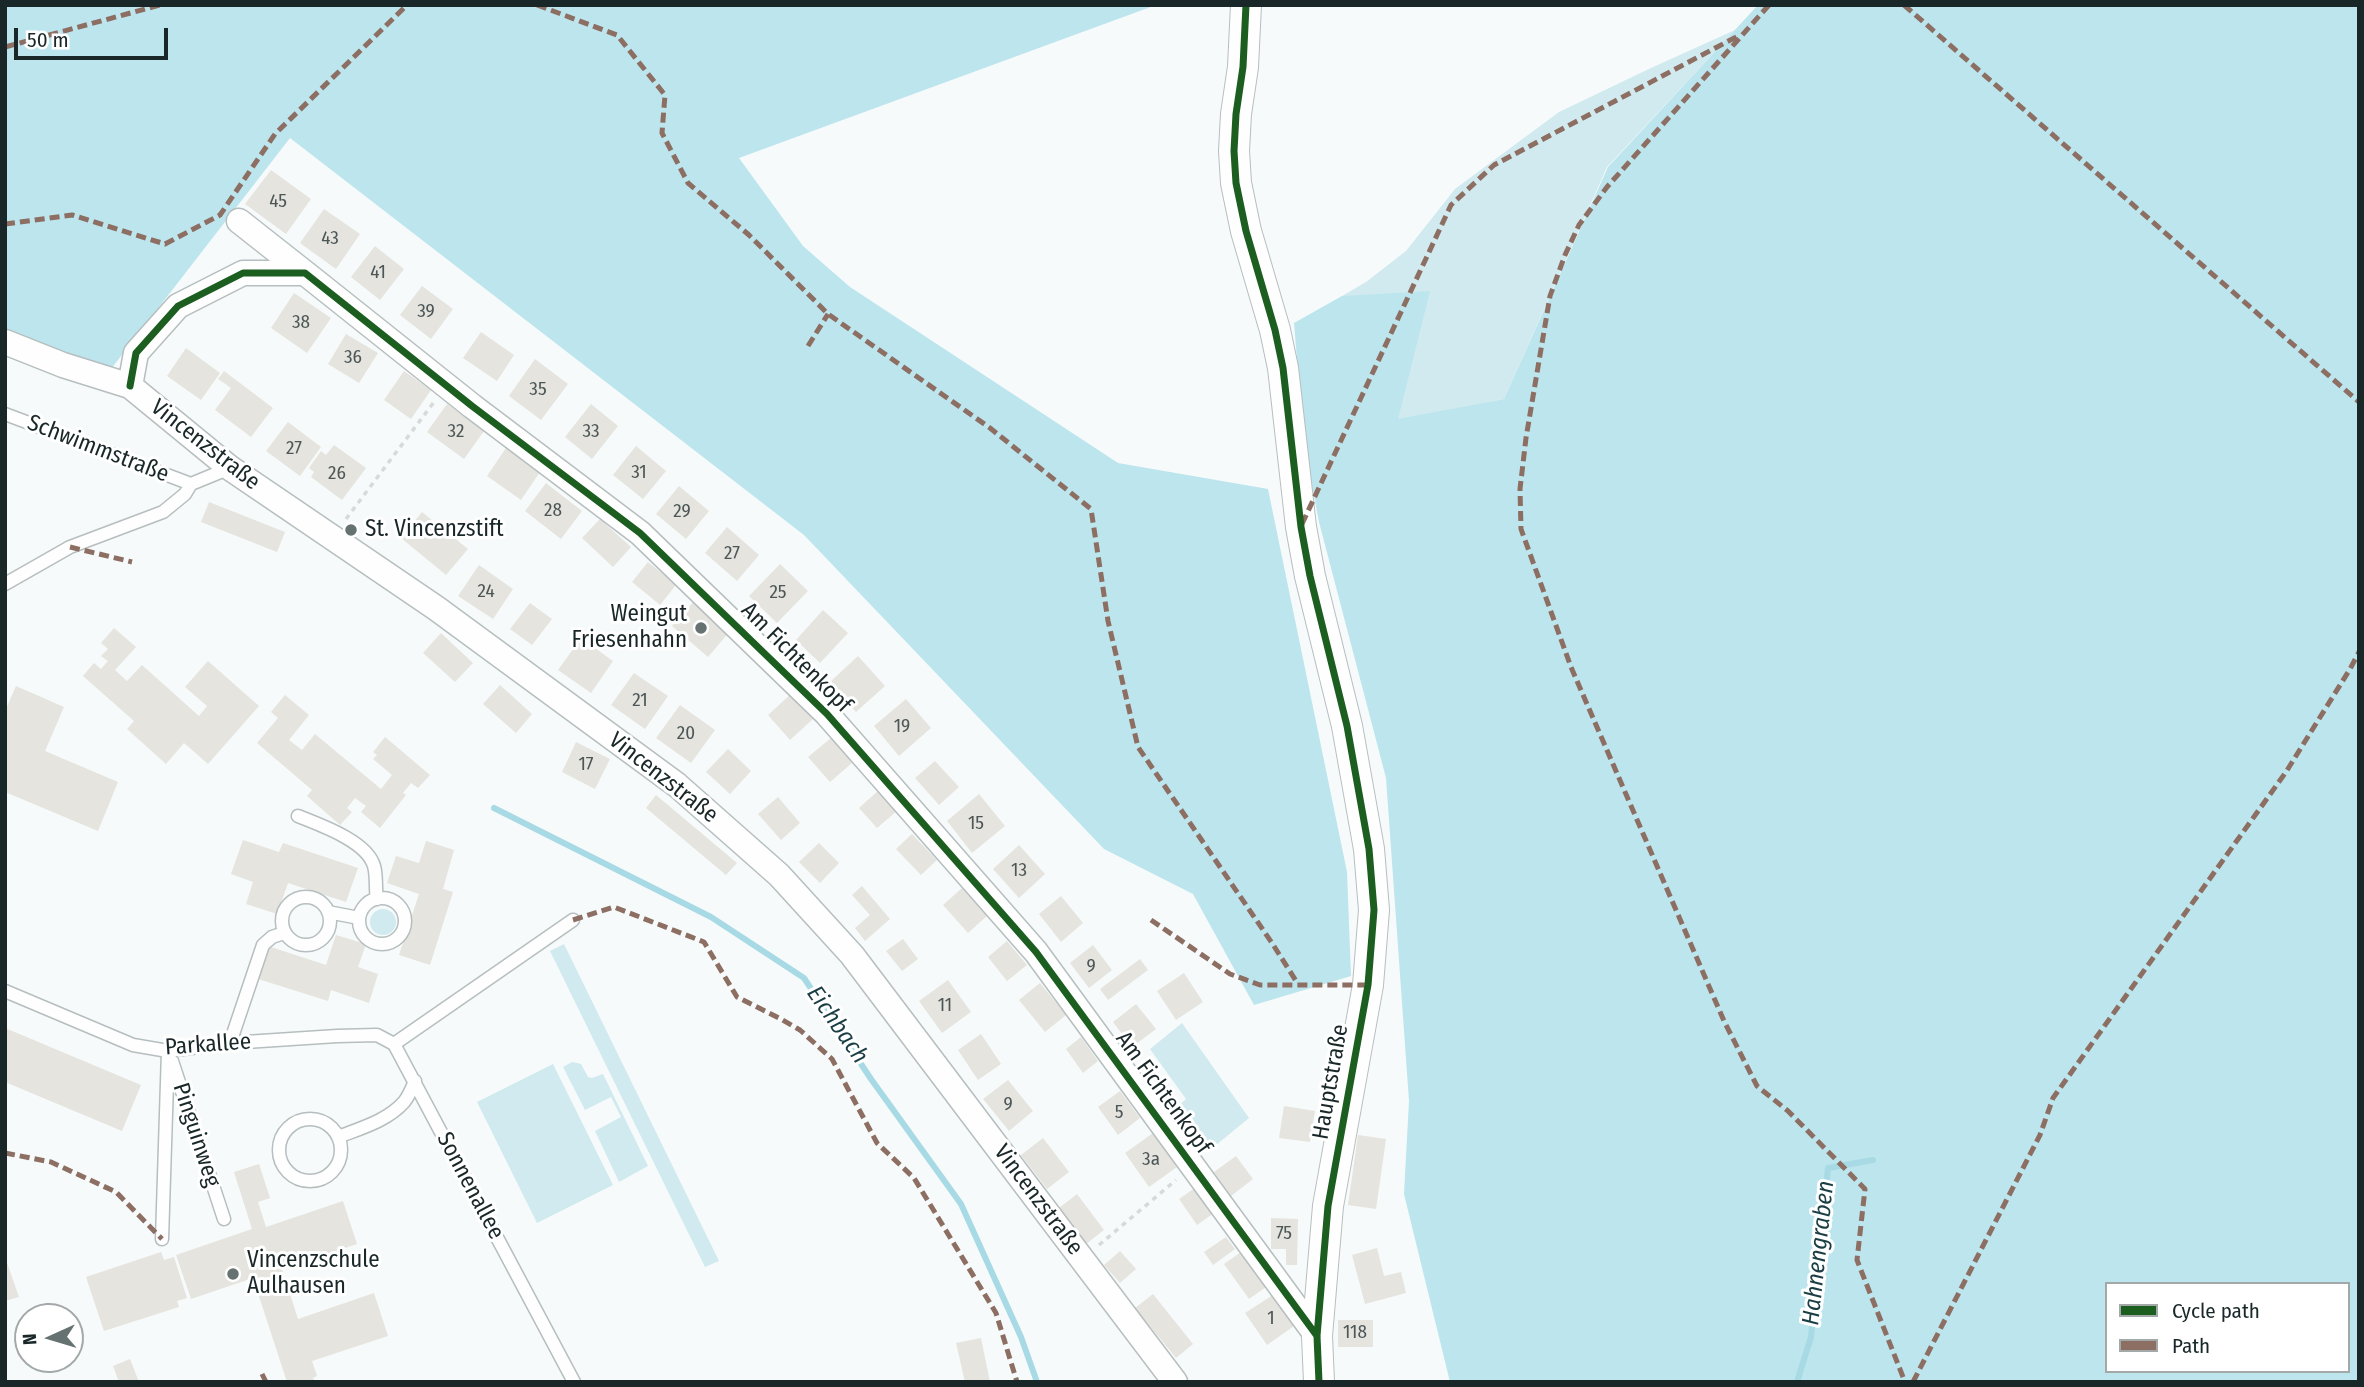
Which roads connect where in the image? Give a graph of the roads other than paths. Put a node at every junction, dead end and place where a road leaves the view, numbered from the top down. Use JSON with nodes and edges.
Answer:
{"nodes":[{"id":1,"x":1246,"y":5,"type":"edge"},
{"id":2,"x":239,"y":222,"type":"dead end"},
{"id":3,"x":305,"y":273,"type":"junction"},
{"id":4,"x":5,"y":342,"type":"edge"},
{"id":5,"x":130,"y":386,"type":"junction"},
{"id":6,"x":5,"y":414,"type":"edge"},
{"id":7,"x":230,"y":468,"type":"junction"},
{"id":8,"x":191,"y":484,"type":"junction"},
{"id":9,"x":5,"y":584,"type":"edge"},
{"id":10,"x":298,"y":816,"type":"dead end"},
{"id":11,"x":377,"y":899,"type":"junction"},
{"id":12,"x":328,"y":912,"type":"junction"},
{"id":13,"x":359,"y":918,"type":"junction"},
{"id":14,"x":573,"y":920,"type":"dead end"},
{"id":15,"x":284,"y":933,"type":"junction"},
{"id":16,"x":5,"y":991,"type":"edge"},
{"id":17,"x":230,"y":1043,"type":"junction"},
{"id":18,"x":394,"y":1044,"type":"junction"},
{"id":19,"x":168,"y":1051,"type":"junction"},
{"id":20,"x":415,"y":1081,"type":"junction"},
{"id":21,"x":338,"y":1137,"type":"junction"},
{"id":22,"x":224,"y":1219,"type":"dead end"},
{"id":23,"x":162,"y":1239,"type":"dead end"},
{"id":24,"x":1317,"y":1336,"type":"junction"},
{"id":25,"x":574,"y":1382,"type":"edge"},
{"id":26,"x":1175,"y":1382,"type":"edge"},
{"id":27,"x":1319,"y":1382,"type":"edge"}],
"edges":[{"from":1,"to":24,"type":"street","name":"Hauptstraße"},
{"from":2,"to":3,"type":"street","name":"Am Fichtenkopf"},
{"from":3,"to":5,"type":"street"},
{"from":3,"to":24,"type":"street","name":"Am Fichtenkopf"},
{"from":4,"to":5,"type":"street","name":"Vincenzstraße"},
{"from":5,"to":7,"type":"street","name":"Vincenzstraße"},
{"from":6,"to":8,"type":"lane","name":"Schwimmstraße"},
{"from":7,"to":8,"type":"lane"},
{"from":7,"to":26,"type":"street","name":"Vincenzstraße"},
{"from":8,"to":9,"type":"lane"},
{"from":10,"to":11,"type":"lane"},
{"from":11,"to":13,"type":"lane"},
{"from":11,"to":13,"type":"lane"},
{"from":12,"to":13,"type":"lane"},
{"from":12,"to":15,"type":"lane"},
{"from":12,"to":15,"type":"lane"},
{"from":14,"to":18,"type":"lane"},
{"from":15,"to":17,"type":"lane"},
{"from":16,"to":19,"type":"lane","name":"Parkallee"},
{"from":17,"to":18,"type":"lane","name":"Parkallee"},
{"from":17,"to":19,"type":"lane","name":"Parkallee"},
{"from":18,"to":20,"type":"lane","name":"Sonnenallee"},
{"from":19,"to":22,"type":"lane","name":"Pinguinweg"},
{"from":19,"to":23,"type":"lane"},
{"from":20,"to":21,"type":"lane"},
{"from":20,"to":25,"type":"lane","name":"Sonnenallee"},
{"from":21,"to":21,"type":"lane"},
{"from":24,"to":27,"type":"street","name":"Hauptstraße"}]}
